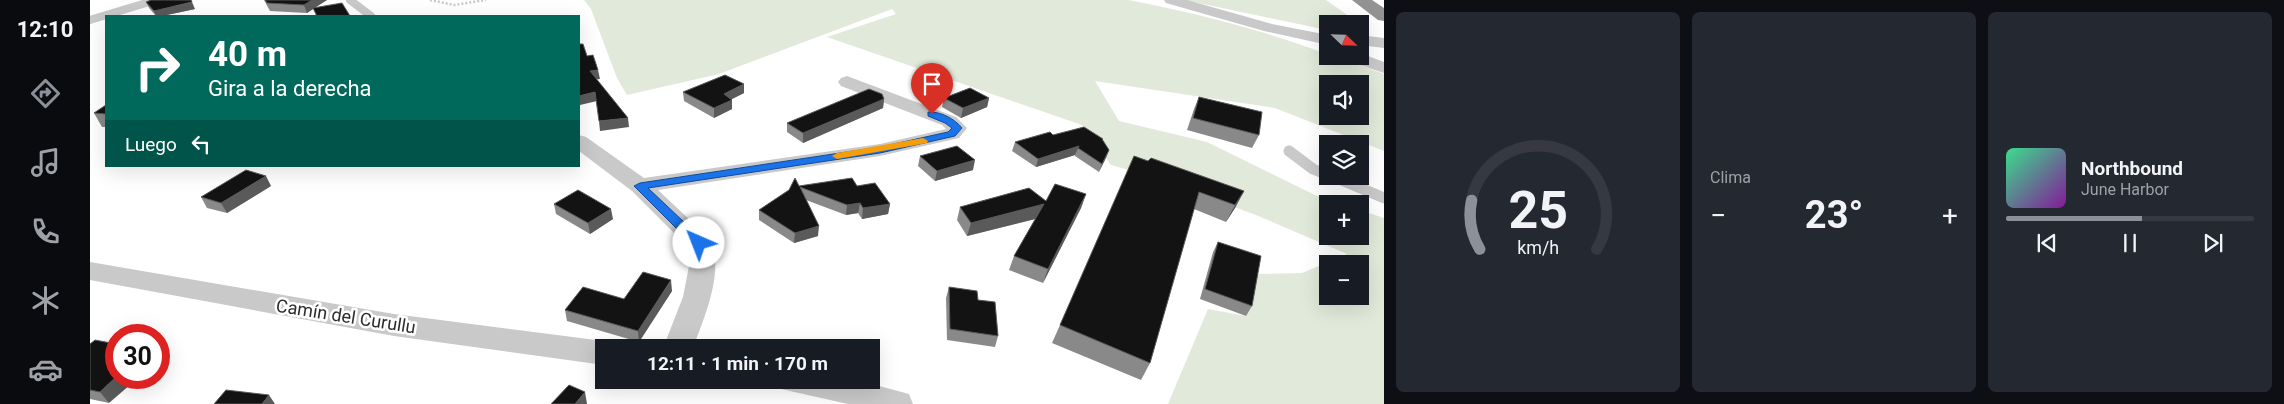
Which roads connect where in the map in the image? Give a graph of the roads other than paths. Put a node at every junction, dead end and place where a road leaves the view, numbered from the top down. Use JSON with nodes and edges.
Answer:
{"nodes":[{"id":1,"x":156,"y":0,"type":"edge"},
{"id":2,"x":350,"y":0,"type":"edge"},
{"id":3,"x":1170,"y":0,"type":"edge"},
{"id":4,"x":1360,"y":0,"type":"edge"},
{"id":5,"x":105,"y":15,"type":"edge"},
{"id":6,"x":106,"y":15,"type":"edge"},
{"id":7,"x":370,"y":15,"type":"edge"},
{"id":8,"x":1384,"y":16,"type":"edge"},
{"id":9,"x":90,"y":20,"type":"edge"},
{"id":10,"x":1276,"y":26,"type":"junction"},
{"id":11,"x":1319,"y":31,"type":"edge"},
{"id":12,"x":1319,"y":37,"type":"edge"},
{"id":13,"x":1369,"y":40,"type":"edge"},
{"id":14,"x":1384,"y":43,"type":"edge"},
{"id":15,"x":1319,"y":44,"type":"edge"},
{"id":16,"x":1369,"y":63,"type":"edge"},
{"id":17,"x":1384,"y":68,"type":"edge"},
{"id":18,"x":847,"y":82,"type":"dead end"},
{"id":19,"x":580,"y":141,"type":"edge"},
{"id":20,"x":1289,"y":151,"type":"dead end"},
{"id":21,"x":1319,"y":170,"type":"edge"},
{"id":22,"x":1353,"y":185,"type":"edge"},
{"id":23,"x":640,"y":186,"type":"junction"},
{"id":24,"x":1384,"y":198,"type":"edge"},
{"id":25,"x":90,"y":271,"type":"edge"},
{"id":26,"x":681,"y":339,"type":"edge"},
{"id":27,"x":595,"y":352,"type":"edge"},
{"id":28,"x":841,"y":389,"type":"edge"},
{"id":29,"x":897,"y":404,"type":"edge"}],
"edges":[{"from":1,"to":6,"type":"lane"},
{"from":2,"to":7,"type":"lane"},
{"from":3,"to":10,"type":"street"},
{"from":4,"to":8,"type":"highway"},
{"from":5,"to":9,"type":"lane"},
{"from":10,"to":11,"type":"street"},
{"from":10,"to":12,"type":"street"},
{"from":10,"to":15,"type":"street"},
{"from":13,"to":14,"type":"street"},
{"from":16,"to":17,"type":"street"},
{"from":18,"to":23,"type":"street"},
{"from":19,"to":23,"type":"street"},
{"from":20,"to":21,"type":"lane"},
{"from":22,"to":24,"type":"lane"},
{"from":23,"to":26,"type":"street"},
{"from":25,"to":27,"type":"street","name":"Camín del Curullu"},
{"from":28,"to":29,"type":"street"}]}
